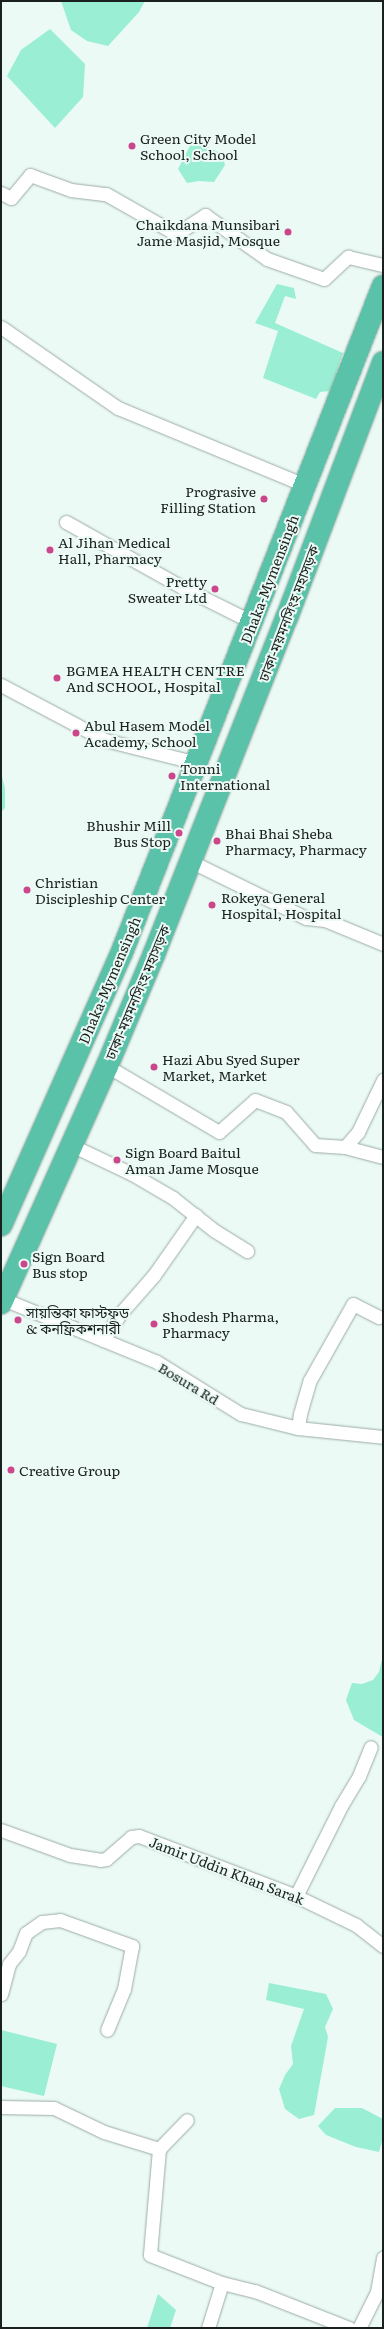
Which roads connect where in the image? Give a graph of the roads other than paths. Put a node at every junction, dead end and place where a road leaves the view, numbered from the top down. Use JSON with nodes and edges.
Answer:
{"nodes":[{"id":1,"x":1,"y":193,"type":"edge"},
{"id":2,"x":383,"y":265,"type":"edge"},
{"id":3,"x":383,"y":286,"type":"edge"},
{"id":4,"x":1,"y":327,"type":"edge"},
{"id":5,"x":383,"y":363,"type":"edge"},
{"id":6,"x":305,"y":485,"type":"junction"},
{"id":7,"x":66,"y":522,"type":"dead end"},
{"id":8,"x":252,"y":622,"type":"junction"},
{"id":9,"x":1,"y":685,"type":"edge"},
{"id":10,"x":197,"y":763,"type":"junction"},
{"id":11,"x":190,"y":861,"type":"junction"},
{"id":12,"x":383,"y":944,"type":"edge"},
{"id":13,"x":107,"y":1066,"type":"junction"},
{"id":14,"x":383,"y":1080,"type":"edge"},
{"id":15,"x":71,"y":1145,"type":"junction"},
{"id":16,"x":345,"y":1147,"type":"junction"},
{"id":17,"x":383,"y":1157,"type":"edge"},
{"id":18,"x":196,"y":1215,"type":"junction"},
{"id":19,"x":1,"y":1225,"type":"edge"},
{"id":20,"x":247,"y":1251,"type":"dead end"},
{"id":21,"x":2,"y":1301,"type":"edge"},
{"id":22,"x":379,"y":1317,"type":"dead end"},
{"id":23,"x":103,"y":1340,"type":"junction"},
{"id":24,"x":298,"y":1428,"type":"junction"},
{"id":25,"x":383,"y":1437,"type":"edge"},
{"id":26,"x":371,"y":1747,"type":"dead end"},
{"id":27,"x":1,"y":1830,"type":"edge"},
{"id":28,"x":296,"y":1896,"type":"junction"},
{"id":29,"x":383,"y":1946,"type":"edge"},
{"id":30,"x":1,"y":1994,"type":"edge"},
{"id":31,"x":107,"y":2030,"type":"dead end"},
{"id":32,"x":1,"y":2107,"type":"edge"},
{"id":33,"x":187,"y":2120,"type":"dead end"},
{"id":34,"x":158,"y":2148,"type":"junction"},
{"id":35,"x":383,"y":2258,"type":"edge"},
{"id":36,"x":222,"y":2283,"type":"junction"},
{"id":37,"x":208,"y":2328,"type":"edge"},
{"id":38,"x":349,"y":2328,"type":"edge"},
{"id":39,"x":359,"y":2328,"type":"edge"}],
"edges":[{"from":1,"to":2,"type":"street"},
{"from":3,"to":6,"type":"highway","name":"Dhaka-Mymensingh"},
{"from":4,"to":6,"type":"street"},
{"from":5,"to":11,"type":"highway","name":"ঢাকা-ময়মনসিংহ মহাসড়ক"},
{"from":6,"to":8,"type":"highway","name":"Dhaka-Mymensingh"},
{"from":7,"to":8,"type":"street"},
{"from":8,"to":10,"type":"highway","name":"Dhaka-Mymensingh"},
{"from":9,"to":10,"type":"street"},
{"from":10,"to":19,"type":"highway","name":"Dhaka-Mymensingh"},
{"from":11,"to":12,"type":"street"},
{"from":11,"to":13,"type":"highway","name":"ঢাকা-ময়মনসিংহ মহাসড়ক"},
{"from":13,"to":15,"type":"highway","name":"ঢাকা-ময়মনসিংহ মহাসড়ক"},
{"from":13,"to":16,"type":"street"},
{"from":14,"to":16,"type":"street"},
{"from":15,"to":18,"type":"street"},
{"from":15,"to":21,"type":"highway","name":"ঢাকা-ময়মনসিংহ মহাসড়ক"},
{"from":16,"to":17,"type":"street"},
{"from":18,"to":20,"type":"street"},
{"from":18,"to":23,"type":"street"},
{"from":21,"to":23,"type":"street","name":"Bosura Rd"},
{"from":22,"to":24,"type":"street"},
{"from":23,"to":24,"type":"street","name":"Bosura Rd"},
{"from":24,"to":25,"type":"street","name":"Bosura Rd"},
{"from":26,"to":28,"type":"street"},
{"from":27,"to":28,"type":"street","name":"Jamir Uddin Khan Sarak"},
{"from":28,"to":29,"type":"street","name":"Jamir Uddin Khan Sarak"},
{"from":30,"to":31,"type":"street"},
{"from":32,"to":34,"type":"street"},
{"from":33,"to":34,"type":"street"},
{"from":34,"to":36,"type":"street"},
{"from":35,"to":39,"type":"street"},
{"from":36,"to":37,"type":"street"},
{"from":36,"to":38,"type":"street"}]}
